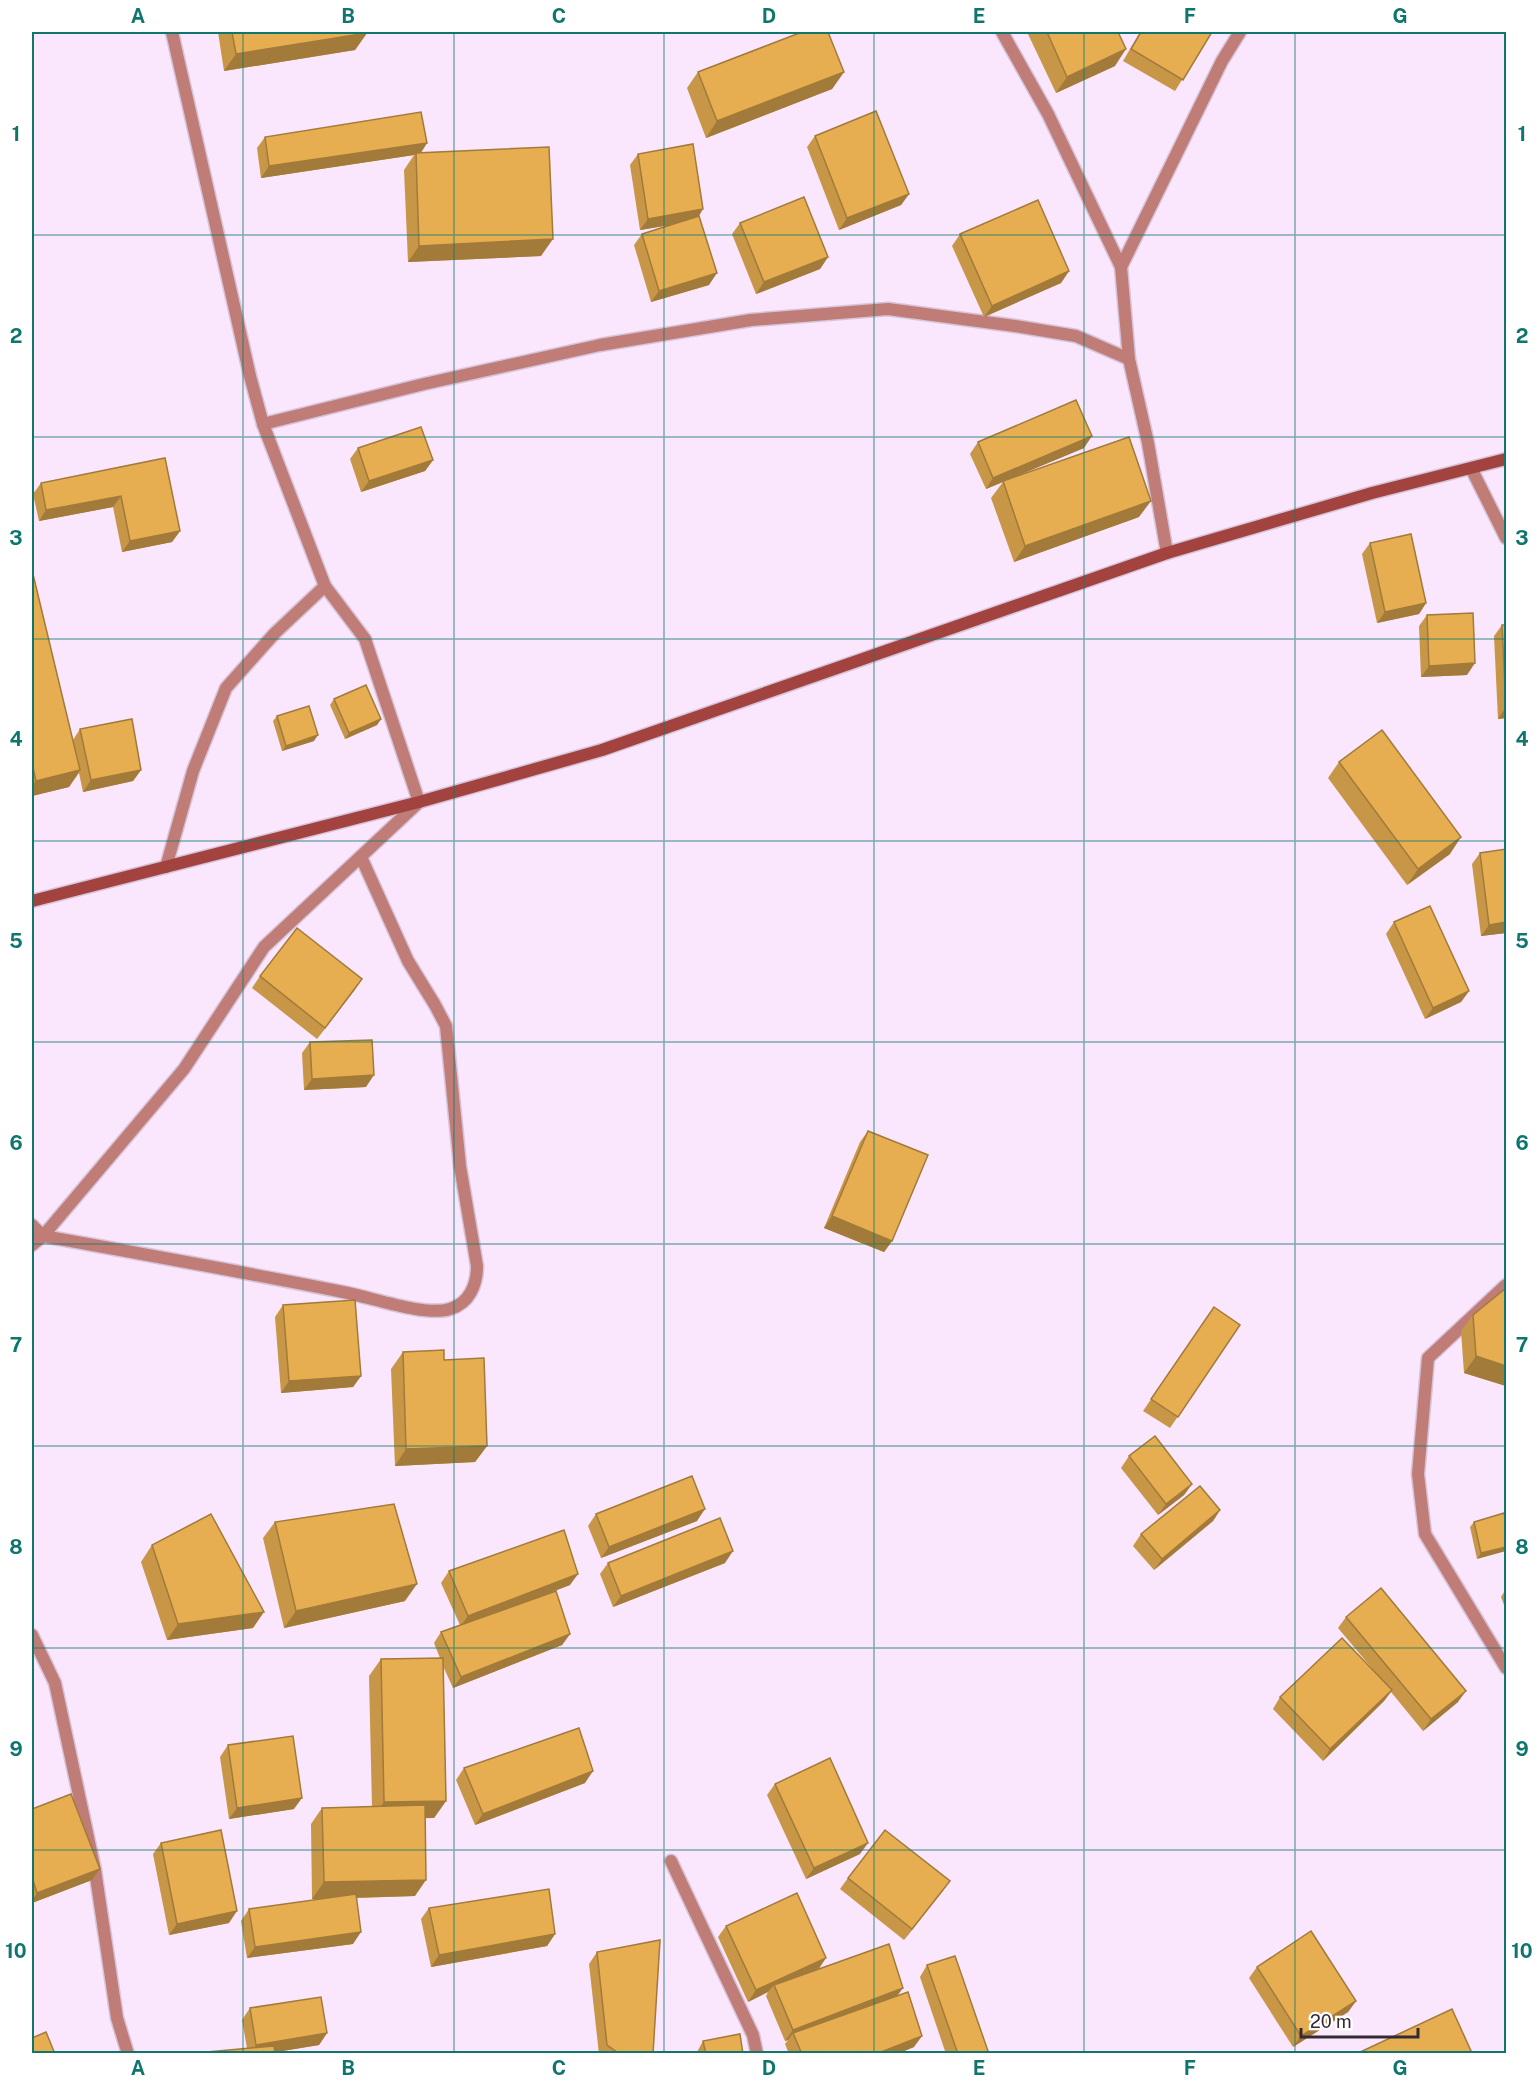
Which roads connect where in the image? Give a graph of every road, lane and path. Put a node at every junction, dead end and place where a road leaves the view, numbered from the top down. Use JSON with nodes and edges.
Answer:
{"nodes":[{"id":1,"x":172,"y":32,"type":"edge"},
{"id":2,"x":1002,"y":32,"type":"edge"},
{"id":3,"x":1240,"y":32,"type":"edge"},
{"id":4,"x":1121,"y":267,"type":"junction"},
{"id":5,"x":1129,"y":359,"type":"junction"},
{"id":6,"x":263,"y":424,"type":"junction"},
{"id":7,"x":1506,"y":459,"type":"edge"},
{"id":8,"x":1471,"y":468,"type":"junction"},
{"id":9,"x":1506,"y":538,"type":"edge"},
{"id":10,"x":1167,"y":553,"type":"junction"},
{"id":11,"x":325,"y":586,"type":"junction"},
{"id":12,"x":419,"y":802,"type":"junction"},
{"id":13,"x":361,"y":857,"type":"junction"},
{"id":14,"x":166,"y":867,"type":"junction"},
{"id":15,"x":32,"y":901,"type":"edge"},
{"id":16,"x":32,"y":1226,"type":"edge"},
{"id":17,"x":43,"y":1236,"type":"junction"},
{"id":18,"x":32,"y":1245,"type":"edge"},
{"id":19,"x":1506,"y":1285,"type":"edge"},
{"id":20,"x":32,"y":1635,"type":"edge"},
{"id":21,"x":1506,"y":1668,"type":"edge"},
{"id":22,"x":671,"y":1861,"type":"dead end"},
{"id":23,"x":128,"y":2054,"type":"edge"},
{"id":24,"x":757,"y":2054,"type":"edge"}],
"edges":[{"from":1,"to":6,"type":"street"},
{"from":2,"to":4,"type":"street"},
{"from":3,"to":4,"type":"street"},
{"from":4,"to":5,"type":"street"},
{"from":5,"to":6,"type":"street"},
{"from":5,"to":10,"type":"street"},
{"from":6,"to":11,"type":"street"},
{"from":7,"to":8,"type":"main road"},
{"from":8,"to":9,"type":"street"},
{"from":8,"to":10,"type":"main road"},
{"from":10,"to":12,"type":"main road"},
{"from":11,"to":12,"type":"street"},
{"from":11,"to":14,"type":"street"},
{"from":12,"to":13,"type":"street"},
{"from":12,"to":14,"type":"main road"},
{"from":13,"to":17,"type":"street"},
{"from":13,"to":17,"type":"street"},
{"from":14,"to":15,"type":"main road"},
{"from":16,"to":17,"type":"street"},
{"from":17,"to":18,"type":"street"},
{"from":19,"to":21,"type":"street"},
{"from":20,"to":23,"type":"street"},
{"from":22,"to":24,"type":"street"}]}
